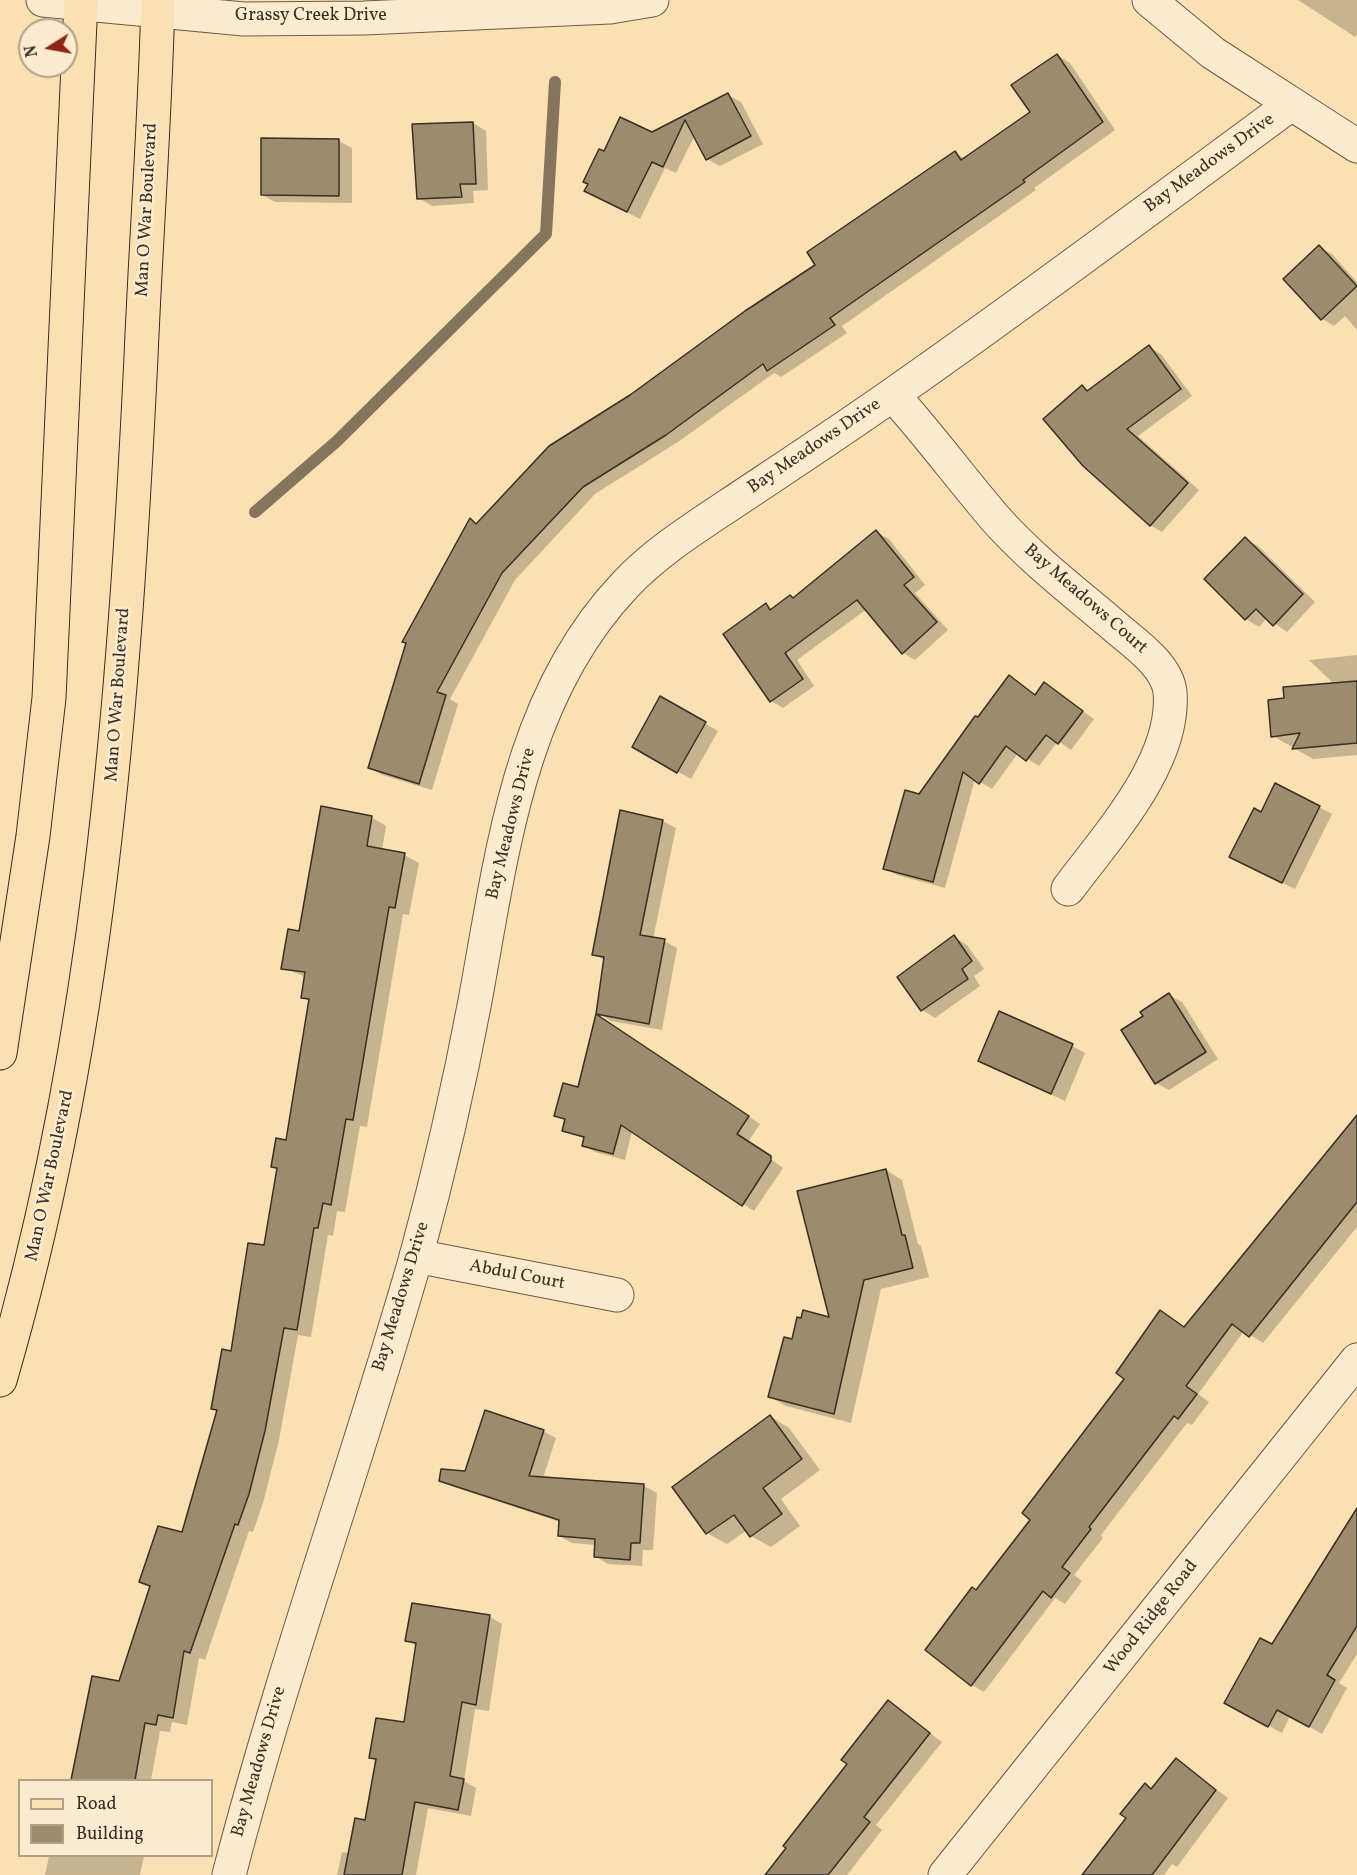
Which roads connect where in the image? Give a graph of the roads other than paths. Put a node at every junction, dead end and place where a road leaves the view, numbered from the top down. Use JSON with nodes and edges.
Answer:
{"nodes":[{"id":1,"x":43,"y":0,"type":"edge"},
{"id":2,"x":652,"y":0,"type":"edge"},
{"id":3,"x":1149,"y":0,"type":"edge"},
{"id":4,"x":81,"y":3,"type":"edge"},
{"id":5,"x":158,"y":6,"type":"edge"},
{"id":6,"x":1290,"y":105,"type":"junction"},
{"id":7,"x":1357,"y":146,"type":"edge"},
{"id":8,"x":893,"y":395,"type":"junction"},
{"id":9,"x":1068,"y":889,"type":"dead end"},
{"id":10,"x":0,"y":1053,"type":"edge"},
{"id":11,"x":416,"y":1256,"type":"junction"},
{"id":12,"x":617,"y":1295,"type":"dead end"},
{"id":13,"x":1357,"y":1360,"type":"edge"},
{"id":14,"x":0,"y":1380,"type":"edge"},
{"id":15,"x":229,"y":1875,"type":"edge"},
{"id":16,"x":945,"y":1875,"type":"edge"}],
"edges":[{"from":1,"to":4,"type":"street","name":"Grassy Creek Drive"},
{"from":2,"to":5,"type":"street","name":"Grassy Creek Drive"},
{"from":3,"to":6,"type":"street"},
{"from":4,"to":5,"type":"street","name":"Grassy Creek Drive"},
{"from":4,"to":10,"type":"main road"},
{"from":5,"to":14,"type":"main road","name":"Man O War Boulevard"},
{"from":6,"to":7,"type":"street"},
{"from":6,"to":8,"type":"street","name":"Bay Meadows Drive"},
{"from":8,"to":9,"type":"street","name":"Bay Meadows Court"},
{"from":8,"to":11,"type":"street","name":"Bay Meadows Drive"},
{"from":11,"to":12,"type":"street","name":"Abdul Court"},
{"from":11,"to":15,"type":"street","name":"Bay Meadows Drive"},
{"from":13,"to":16,"type":"street","name":"Wood Ridge Road"}]}
